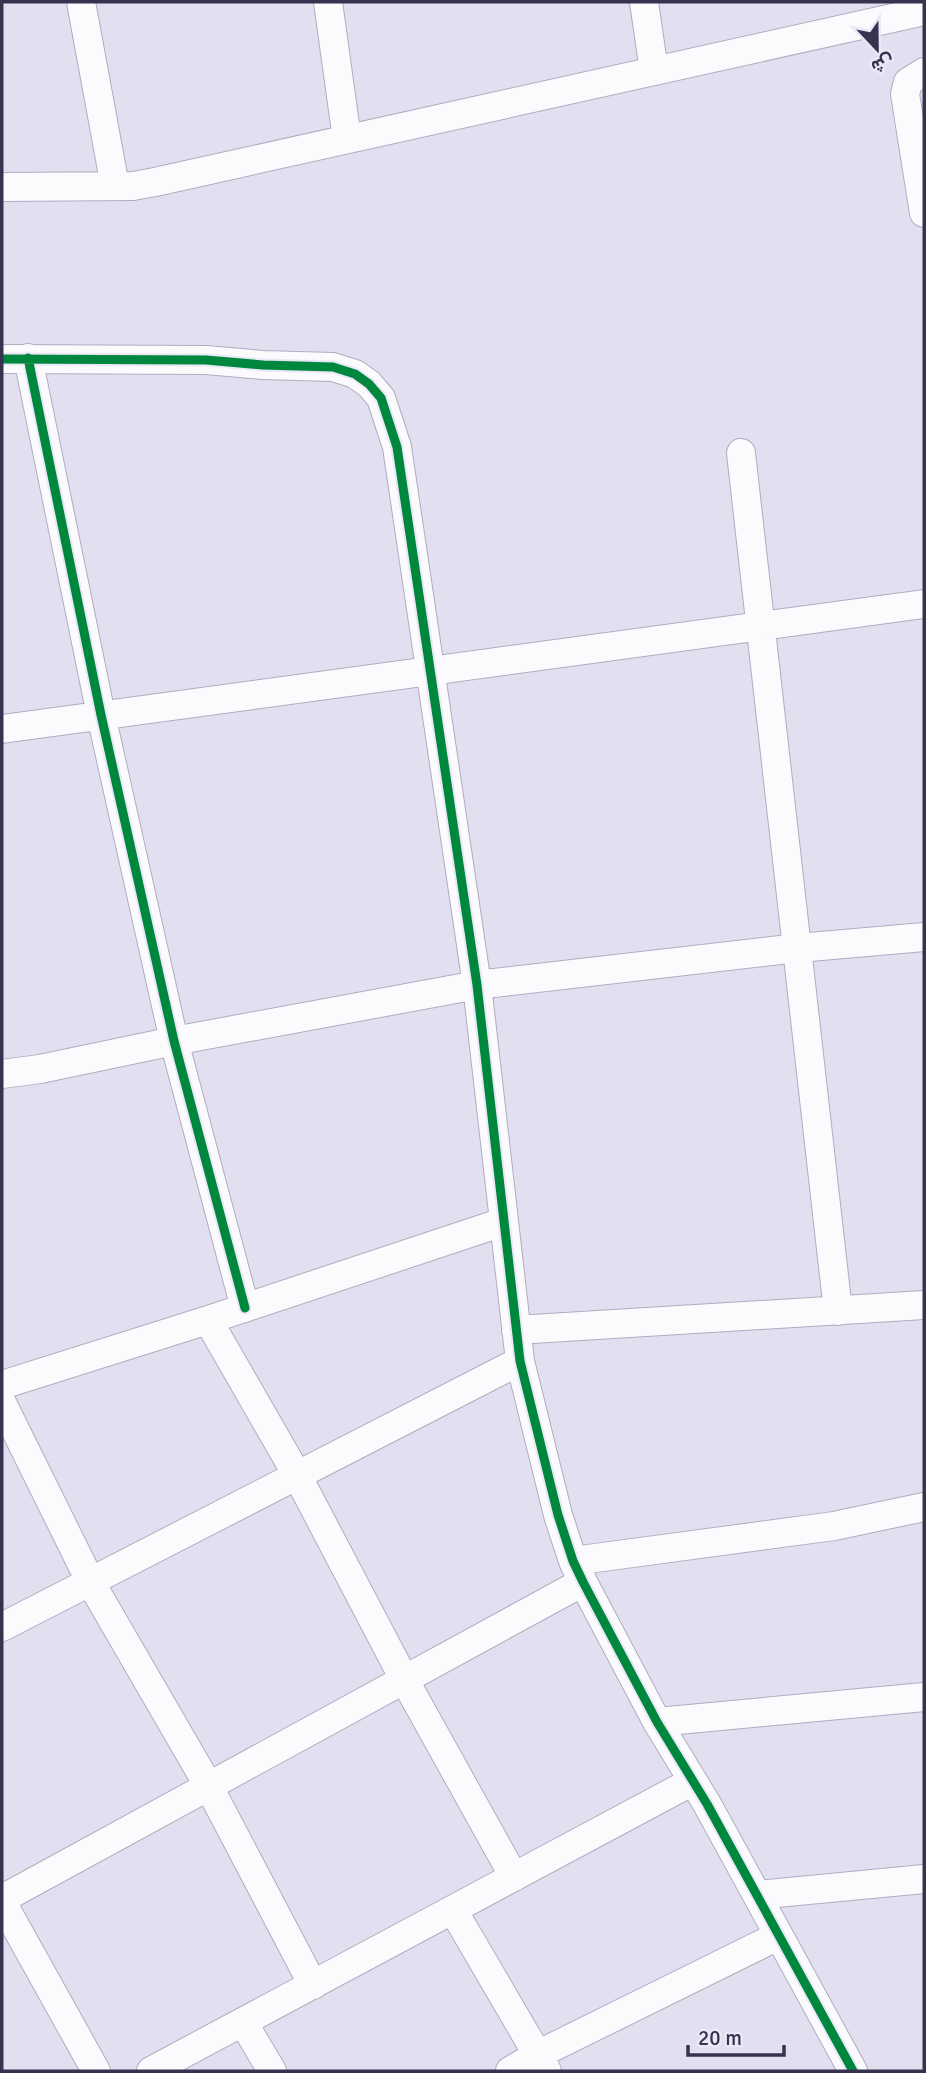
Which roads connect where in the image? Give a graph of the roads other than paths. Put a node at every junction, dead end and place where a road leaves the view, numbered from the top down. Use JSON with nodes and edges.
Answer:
{"nodes":[{"id":1,"x":81,"y":2,"type":"edge"},
{"id":2,"x":328,"y":2,"type":"edge"},
{"id":3,"x":644,"y":2,"type":"edge"},
{"id":4,"x":924,"y":11,"type":"edge"},
{"id":5,"x":654,"y":71,"type":"junction"},
{"id":6,"x":924,"y":72,"type":"edge"},
{"id":7,"x":347,"y":139,"type":"junction"},
{"id":8,"x":115,"y":186,"type":"junction"},
{"id":9,"x":2,"y":187,"type":"edge"},
{"id":10,"x":924,"y":213,"type":"edge"},
{"id":11,"x":15,"y":359,"type":"edge"},
{"id":12,"x":741,"y":453,"type":"dead end"},
{"id":13,"x":924,"y":604,"type":"edge"},
{"id":14,"x":761,"y":627,"type":"junction"},
{"id":15,"x":429,"y":669,"type":"junction"},
{"id":16,"x":101,"y":715,"type":"junction"},
{"id":17,"x":2,"y":729,"type":"edge"},
{"id":18,"x":924,"y":937,"type":"edge"},
{"id":19,"x":798,"y":948,"type":"junction"},
{"id":20,"x":477,"y":985,"type":"junction"},
{"id":21,"x":174,"y":1041,"type":"junction"},
{"id":22,"x":2,"y":1074,"type":"edge"},
{"id":23,"x":503,"y":1222,"type":"junction"},
{"id":24,"x":924,"y":1305,"type":"edge"},
{"id":25,"x":245,"y":1308,"type":"junction"},
{"id":26,"x":838,"y":1311,"type":"junction"},
{"id":27,"x":208,"y":1320,"type":"junction"},
{"id":28,"x":516,"y":1330,"type":"junction"},
{"id":29,"x":520,"y":1360,"type":"junction"},
{"id":30,"x":2,"y":1385,"type":"edge"},
{"id":31,"x":2,"y":1403,"type":"edge"},
{"id":32,"x":297,"y":1475,"type":"junction"},
{"id":33,"x":924,"y":1507,"type":"edge"},
{"id":34,"x":578,"y":1571,"type":"junction"},
{"id":35,"x":91,"y":1583,"type":"junction"},
{"id":36,"x":2,"y":1627,"type":"edge"},
{"id":37,"x":404,"y":1679,"type":"junction"},
{"id":38,"x":924,"y":1697,"type":"edge"},
{"id":39,"x":657,"y":1722,"type":"junction"},
{"id":40,"x":693,"y":1781,"type":"junction"},
{"id":41,"x":208,"y":1785,"type":"junction"},
{"id":42,"x":514,"y":1877,"type":"junction"},
{"id":43,"x":924,"y":1880,"type":"edge"},
{"id":44,"x":757,"y":1895,"type":"junction"},
{"id":45,"x":2,"y":1900,"type":"edge"},
{"id":46,"x":453,"y":1910,"type":"junction"},
{"id":47,"x":778,"y":1936,"type":"junction"},
{"id":48,"x":313,"y":1985,"type":"junction"},
{"id":49,"x":243,"y":2022,"type":"junction"},
{"id":50,"x":542,"y":2063,"type":"edge"},
{"id":51,"x":96,"y":2071,"type":"edge"},
{"id":52,"x":151,"y":2071,"type":"edge"},
{"id":53,"x":272,"y":2071,"type":"edge"},
{"id":54,"x":510,"y":2071,"type":"edge"},
{"id":55,"x":853,"y":2071,"type":"edge"}],
"edges":[{"from":1,"to":8,"type":"street"},
{"from":2,"to":7,"type":"street"},
{"from":3,"to":5,"type":"street"},
{"from":4,"to":5,"type":"street"},
{"from":5,"to":7,"type":"street"},
{"from":6,"to":10,"type":"street"},
{"from":7,"to":8,"type":"street"},
{"from":8,"to":9,"type":"street"},
{"from":11,"to":15,"type":"street"},
{"from":11,"to":16,"type":"street"},
{"from":12,"to":14,"type":"street"},
{"from":13,"to":14,"type":"street"},
{"from":14,"to":15,"type":"street"},
{"from":14,"to":19,"type":"street"},
{"from":15,"to":16,"type":"street"},
{"from":15,"to":20,"type":"street"},
{"from":16,"to":17,"type":"street"},
{"from":16,"to":21,"type":"street"},
{"from":18,"to":19,"type":"street"},
{"from":19,"to":20,"type":"street"},
{"from":19,"to":26,"type":"street"},
{"from":20,"to":21,"type":"street"},
{"from":20,"to":23,"type":"street"},
{"from":21,"to":22,"type":"street"},
{"from":21,"to":25,"type":"street"},
{"from":23,"to":25,"type":"street"},
{"from":23,"to":28,"type":"street"},
{"from":24,"to":26,"type":"street"},
{"from":25,"to":27,"type":"street"},
{"from":26,"to":28,"type":"street"},
{"from":27,"to":30,"type":"street"},
{"from":27,"to":32,"type":"street"},
{"from":28,"to":29,"type":"street"},
{"from":29,"to":32,"type":"street"},
{"from":29,"to":34,"type":"street"},
{"from":31,"to":35,"type":"street"},
{"from":32,"to":35,"type":"street"},
{"from":32,"to":37,"type":"street"},
{"from":33,"to":34,"type":"street"},
{"from":34,"to":37,"type":"street"},
{"from":34,"to":39,"type":"street"},
{"from":35,"to":36,"type":"street"},
{"from":35,"to":41,"type":"street"},
{"from":37,"to":41,"type":"street"},
{"from":37,"to":42,"type":"street"},
{"from":38,"to":39,"type":"street"},
{"from":39,"to":40,"type":"street"},
{"from":40,"to":42,"type":"street"},
{"from":40,"to":44,"type":"street"},
{"from":41,"to":45,"type":"street"},
{"from":41,"to":48,"type":"street"},
{"from":42,"to":46,"type":"street"},
{"from":43,"to":44,"type":"street"},
{"from":44,"to":47,"type":"street"},
{"from":45,"to":51,"type":"street"},
{"from":46,"to":48,"type":"street"},
{"from":46,"to":50,"type":"street"},
{"from":47,"to":50,"type":"street"},
{"from":47,"to":55,"type":"street"},
{"from":48,"to":49,"type":"street"},
{"from":49,"to":52,"type":"street"},
{"from":49,"to":53,"type":"street"},
{"from":50,"to":54,"type":"street"}]}
